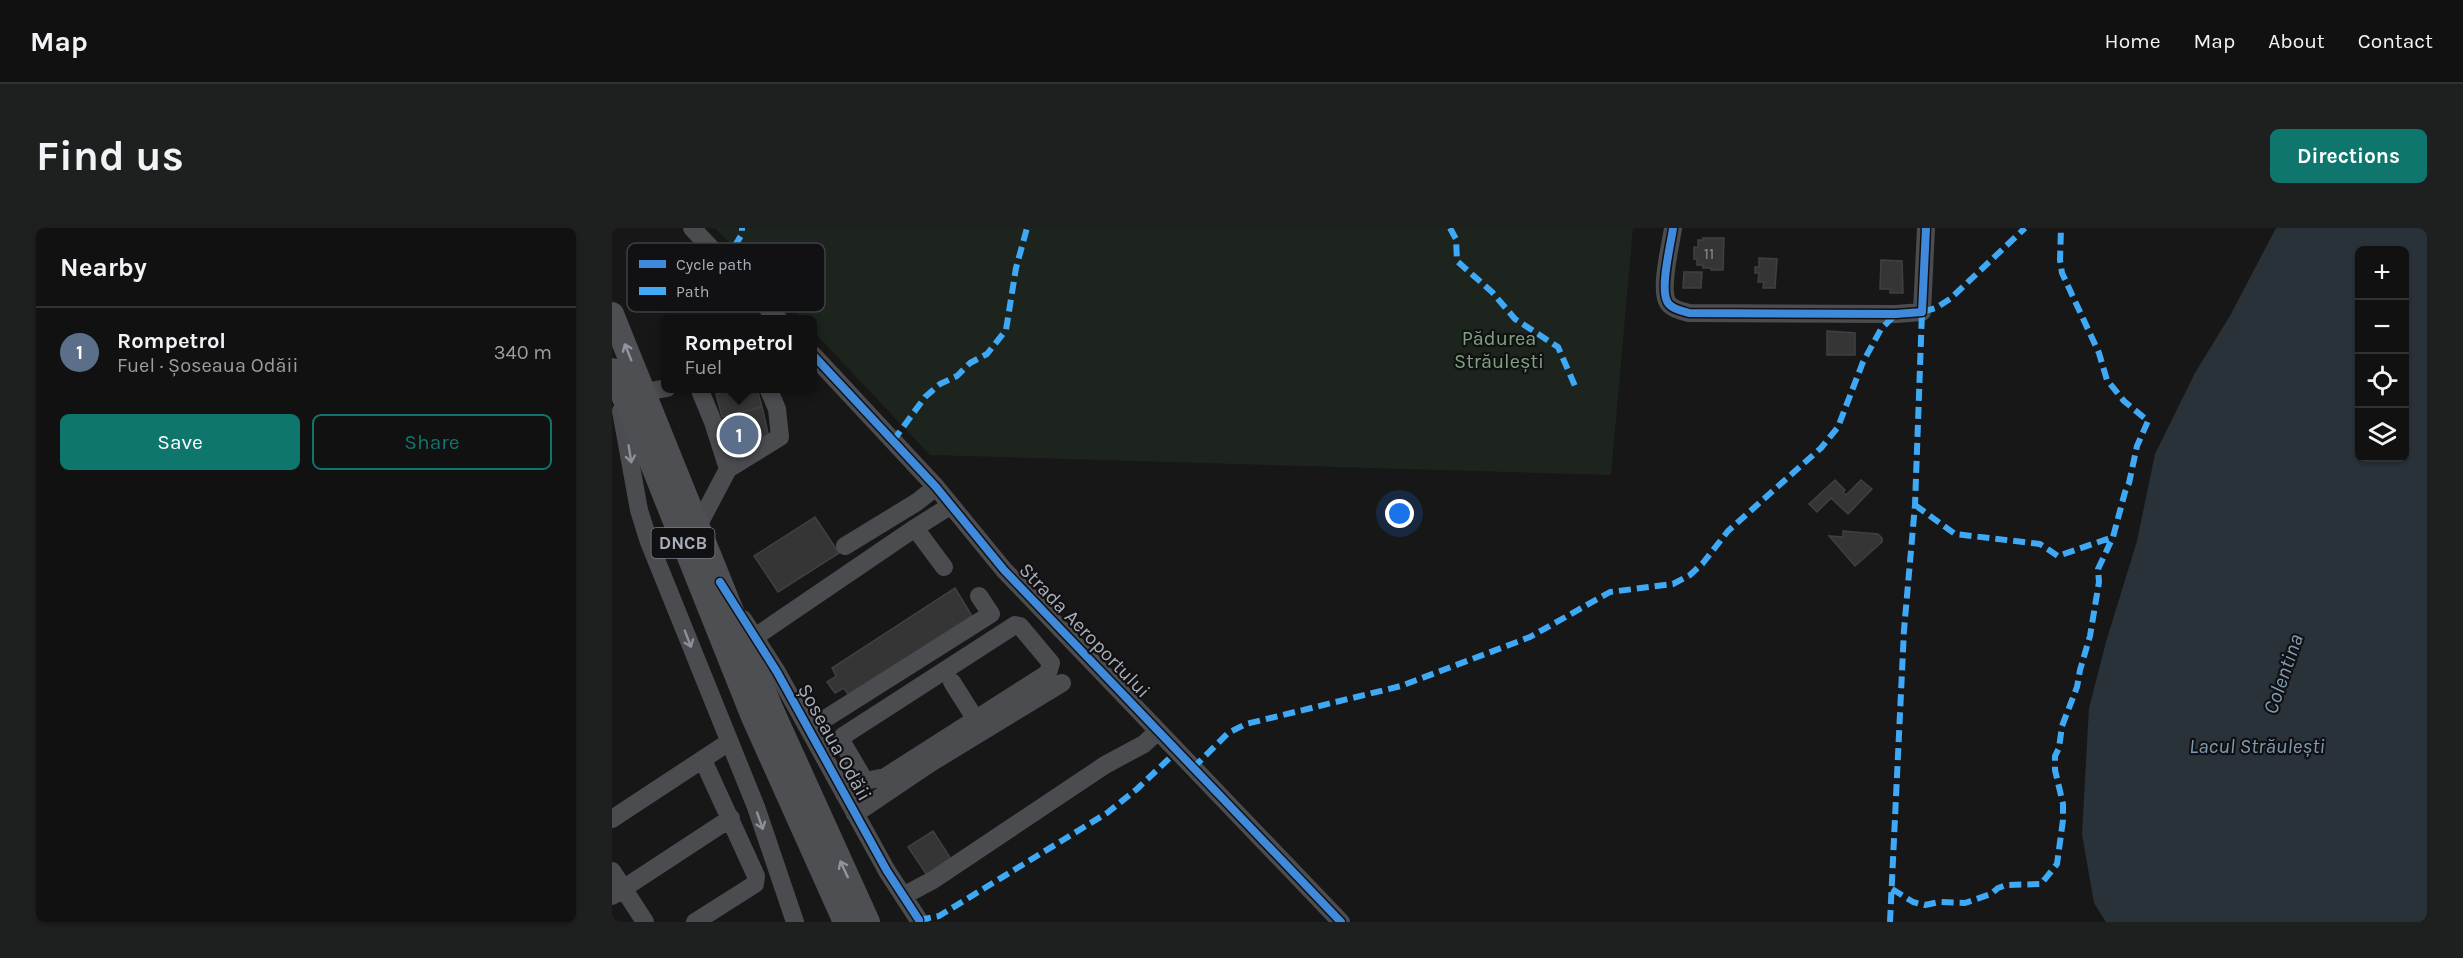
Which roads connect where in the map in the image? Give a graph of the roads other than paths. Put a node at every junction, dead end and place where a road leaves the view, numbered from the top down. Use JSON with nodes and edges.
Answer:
{"nodes":[{"id":1,"x":692,"y":228,"type":"edge"},
{"id":2,"x":1673,"y":228,"type":"edge"},
{"id":3,"x":1926,"y":228,"type":"edge"},
{"id":4,"x":706,"y":243,"type":"edge"},
{"id":5,"x":612,"y":314,"type":"edge"},
{"id":6,"x":817,"y":359,"type":"edge"},
{"id":7,"x":612,"y":370,"type":"edge"},
{"id":8,"x":612,"y":377,"type":"edge"},
{"id":9,"x":656,"y":390,"type":"edge"},
{"id":10,"x":701,"y":393,"type":"edge"},
{"id":11,"x":770,"y":393,"type":"edge"},
{"id":12,"x":728,"y":469,"type":"junction"},
{"id":13,"x":936,"y":487,"type":"junction"},
{"id":14,"x":950,"y":506,"type":"junction"},
{"id":15,"x":698,"y":526,"type":"junction"},
{"id":16,"x":915,"y":528,"type":"junction"},
{"id":17,"x":845,"y":546,"type":"dead end"},
{"id":18,"x":944,"y":567,"type":"dead end"},
{"id":19,"x":720,"y":582,"type":"junction"},
{"id":20,"x":978,"y":596,"type":"dead end"},
{"id":21,"x":755,"y":637,"type":"junction"},
{"id":22,"x":952,"y":682,"type":"dead end"},
{"id":23,"x":1062,"y":683,"type":"dead end"},
{"id":24,"x":762,"y":712,"type":"junction"},
{"id":25,"x":976,"y":720,"type":"junction"},
{"id":26,"x":809,"y":729,"type":"junction"},
{"id":27,"x":1158,"y":730,"type":"junction"},
{"id":28,"x":729,"y":742,"type":"junction"},
{"id":29,"x":703,"y":760,"type":"junction"},
{"id":30,"x":865,"y":781,"type":"junction"},
{"id":31,"x":844,"y":794,"type":"junction"},
{"id":32,"x":855,"y":814,"type":"junction"},
{"id":33,"x":731,"y":818,"type":"junction"},
{"id":34,"x":612,"y":819,"type":"edge"},
{"id":35,"x":772,"y":854,"type":"junction"},
{"id":36,"x":751,"y":864,"type":"junction"},
{"id":37,"x":612,"y":871,"type":"edge"},
{"id":38,"x":618,"y":893,"type":"edge"},
{"id":39,"x":903,"y":896,"type":"junction"},
{"id":40,"x":793,"y":921,"type":"edge"},
{"id":41,"x":919,"y":921,"type":"edge"},
{"id":42,"x":645,"y":922,"type":"edge"},
{"id":43,"x":695,"y":922,"type":"edge"},
{"id":44,"x":845,"y":922,"type":"edge"},
{"id":45,"x":868,"y":922,"type":"edge"},
{"id":46,"x":1341,"y":922,"type":"edge"}],
"edges":[{"from":1,"to":4,"type":"street"},
{"from":2,"to":3,"type":"street"},
{"from":9,"to":5,"type":"main road","name":"Șoseaua Odăii","number":"DNCB","one_way":true},
{"from":6,"to":13,"type":"street","name":"Strada Aeroportului"},
{"from":7,"to":24,"type":"main road","name":"Șoseaua Odăii","number":"DNCB"},
{"from":8,"to":28,"type":"street","one_way":true},
{"from":9,"to":15,"type":"main road","name":"Șoseaua Odăii","number":"DNCB"},
{"from":10,"to":12,"type":"street"},
{"from":11,"to":12,"type":"street"},
{"from":12,"to":15,"type":"street"},
{"from":13,"to":14,"type":"street","name":"Strada Aeroportului"},
{"from":13,"to":17,"type":"street"},
{"from":14,"to":16,"type":"street"},
{"from":14,"to":27,"type":"street","name":"Strada Aeroportului"},
{"from":15,"to":19,"type":"main road","name":"Șoseaua Odăii","number":"DNCB"},
{"from":16,"to":18,"type":"street"},
{"from":16,"to":21,"type":"street"},
{"from":19,"to":21,"type":"street","name":"Șoseaua Odăii"},
{"from":19,"to":24,"type":"main road","name":"Șoseaua Odăii","number":"DNCB"},
{"from":20,"to":26,"type":"street"},
{"from":21,"to":26,"type":"street","name":"Șoseaua Odăii"},
{"from":22,"to":25,"type":"street"},
{"from":23,"to":32,"type":"street"},
{"from":24,"to":44,"type":"main road","name":"Șoseaua Odăii","number":"DNCB"},
{"from":45,"to":24,"type":"main road","name":"Șoseaua Odăii","number":"DNCB","one_way":true},
{"from":25,"to":30,"type":"street"},
{"from":25,"to":30,"type":"street"},
{"from":26,"to":31,"type":"street","name":"Șoseaua Odăii"},
{"from":27,"to":39,"type":"street"},
{"from":27,"to":46,"type":"street","name":"Strada Aeroportului"},
{"from":28,"to":29,"type":"street"},
{"from":28,"to":35,"type":"street","one_way":true},
{"from":29,"to":33,"type":"street"},
{"from":29,"to":34,"type":"street"},
{"from":30,"to":31,"type":"street"},
{"from":31,"to":32,"type":"street","name":"Șoseaua Odăii"},
{"from":32,"to":39,"type":"street","name":"Șoseaua Odăii"},
{"from":33,"to":36,"type":"street"},
{"from":33,"to":38,"type":"street"},
{"from":35,"to":36,"type":"street"},
{"from":35,"to":40,"type":"street"},
{"from":36,"to":43,"type":"street"},
{"from":37,"to":38,"type":"street"},
{"from":38,"to":42,"type":"street"},
{"from":39,"to":41,"type":"street","name":"Șoseaua Odăii"}]}
